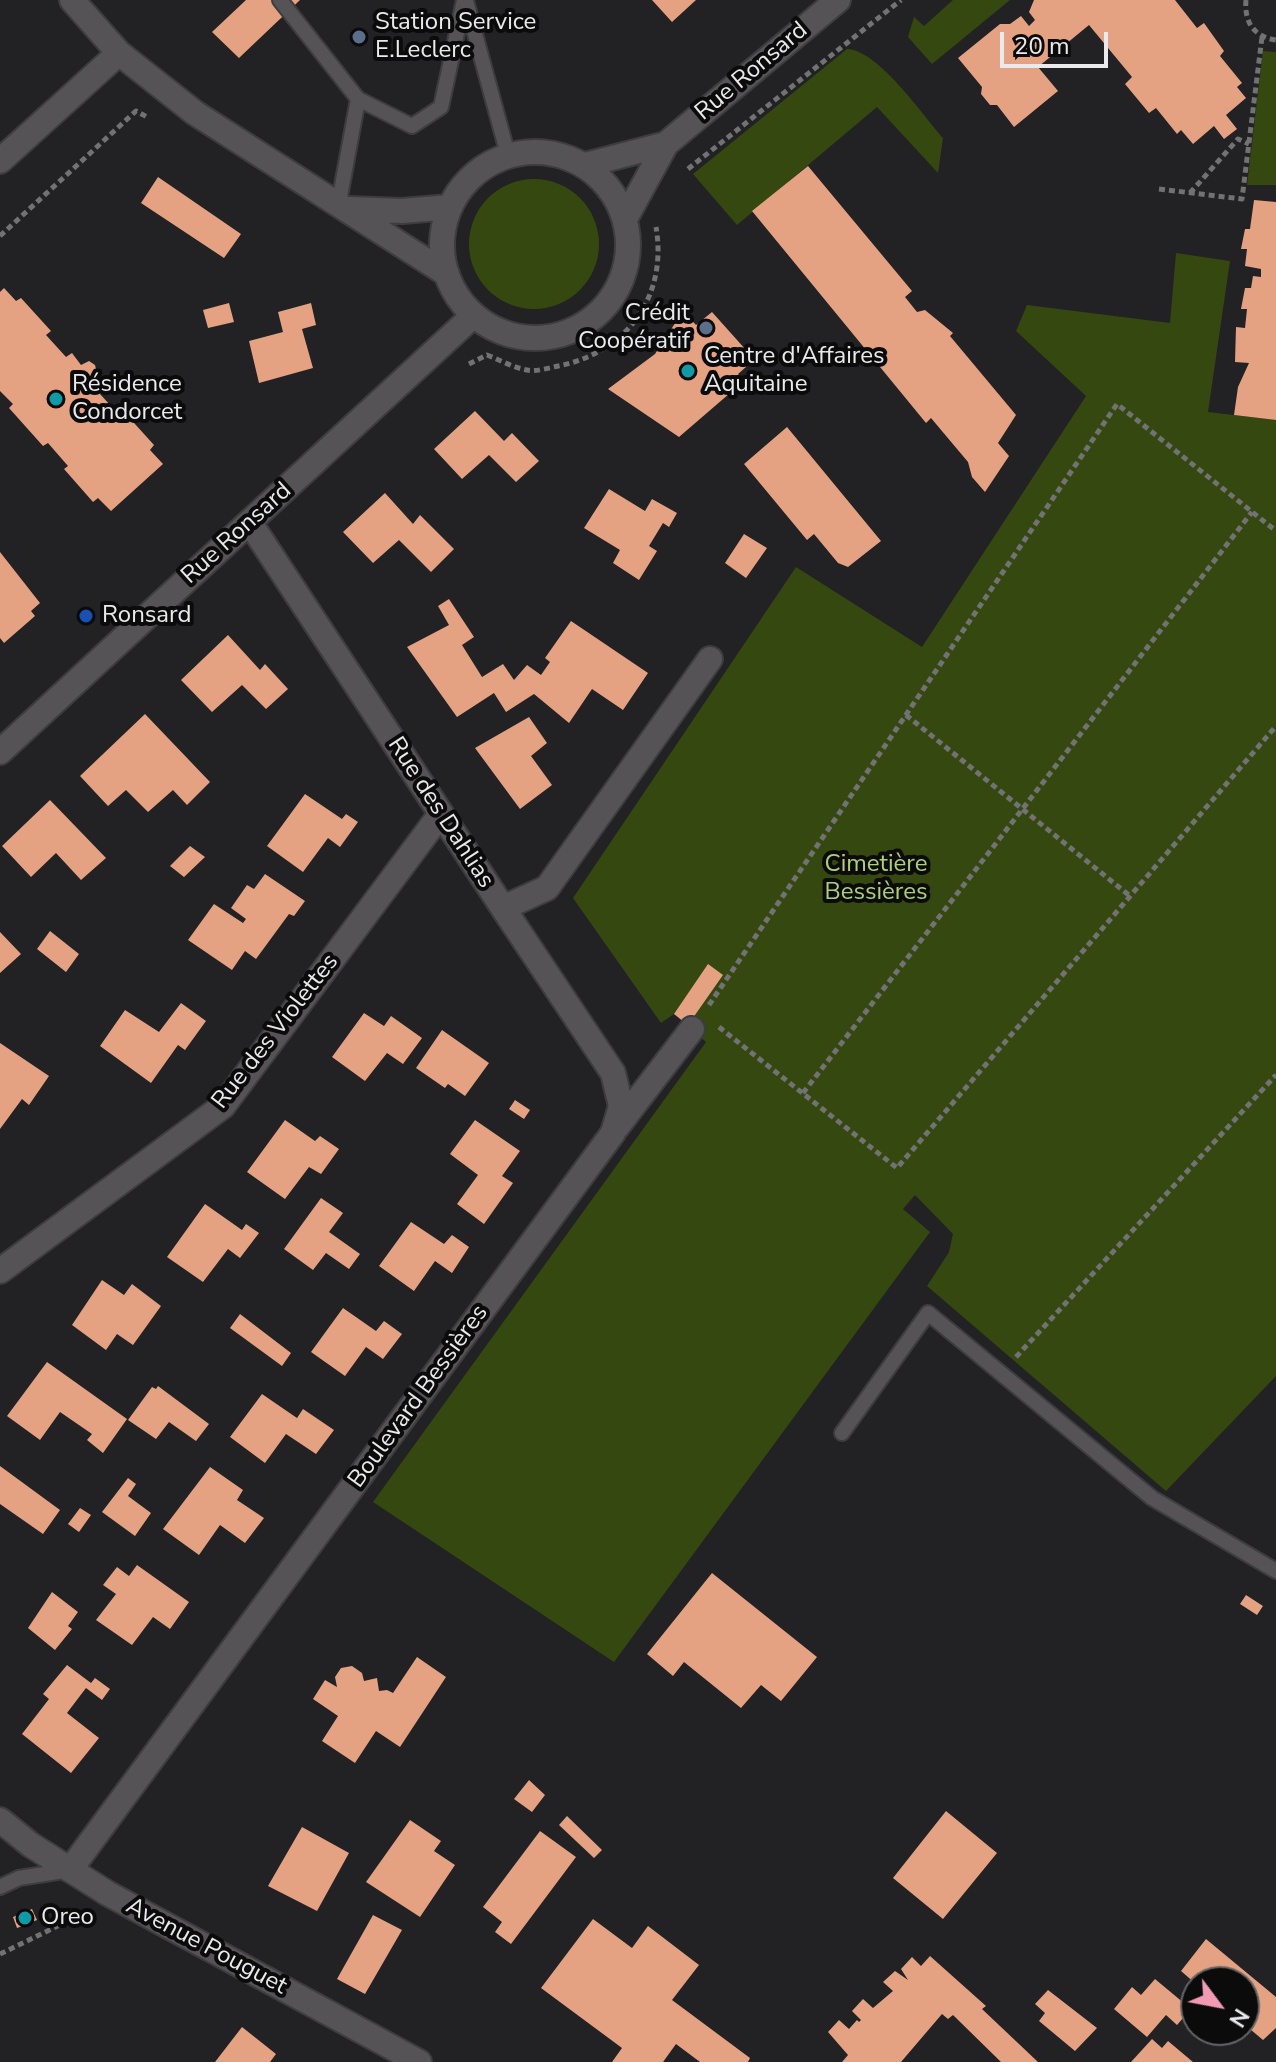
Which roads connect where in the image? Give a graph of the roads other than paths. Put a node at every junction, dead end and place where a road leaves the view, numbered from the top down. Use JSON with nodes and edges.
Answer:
{"nodes":[{"id":1,"x":72,"y":0,"type":"edge"},
{"id":2,"x":280,"y":0,"type":"edge"},
{"id":3,"x":465,"y":0,"type":"edge"},
{"id":4,"x":838,"y":0,"type":"edge"},
{"id":5,"x":119,"y":53,"type":"junction"},
{"id":6,"x":358,"y":99,"type":"junction"},
{"id":7,"x":666,"y":144,"type":"junction"},
{"id":8,"x":508,"y":155,"type":"junction"},
{"id":9,"x":0,"y":161,"type":"edge"},
{"id":10,"x":585,"y":165,"type":"junction"},
{"id":11,"x":344,"y":206,"type":"junction"},
{"id":12,"x":450,"y":207,"type":"junction"},
{"id":13,"x":625,"y":219,"type":"junction"},
{"id":14,"x":447,"y":274,"type":"junction"},
{"id":15,"x":474,"y":315,"type":"junction"},
{"id":16,"x":250,"y":523,"type":"junction"},
{"id":17,"x":710,"y":659,"type":"dead end"},
{"id":18,"x":0,"y":752,"type":"edge"},
{"id":19,"x":440,"y":815,"type":"junction"},
{"id":20,"x":503,"y":908,"type":"junction"},
{"id":21,"x":698,"y":1021,"type":"road end"},
{"id":22,"x":613,"y":1133,"type":"junction"},
{"id":23,"x":0,"y":1271,"type":"edge"},
{"id":24,"x":842,"y":1433,"type":"dead end"},
{"id":25,"x":1276,"y":1571,"type":"edge"},
{"id":26,"x":0,"y":1820,"type":"edge"},
{"id":27,"x":70,"y":1870,"type":"junction"},
{"id":28,"x":0,"y":1887,"type":"edge"},
{"id":29,"x":419,"y":2062,"type":"edge"}],
"edges":[{"from":1,"to":5,"type":"street"},
{"from":2,"to":6,"type":"lane"},
{"from":3,"to":6,"type":"lane"},
{"from":3,"to":8,"type":"lane"},
{"from":4,"to":7,"type":"street","name":"Rue Ronsard"},
{"from":5,"to":9,"type":"street"},
{"from":5,"to":11,"type":"street"},
{"from":6,"to":11,"type":"lane"},
{"from":7,"to":10,"type":"street","name":"Rue Ronsard"},
{"from":7,"to":13,"type":"street","name":"Rue Ronsard"},
{"from":8,"to":10,"type":"street"},
{"from":8,"to":12,"type":"street"},
{"from":10,"to":13,"type":"street"},
{"from":11,"to":12,"type":"street"},
{"from":11,"to":14,"type":"street"},
{"from":12,"to":14,"type":"street"},
{"from":13,"to":15,"type":"street"},
{"from":14,"to":15,"type":"street"},
{"from":15,"to":16,"type":"street","name":"Rue Ronsard"},
{"from":16,"to":18,"type":"street","name":"Rue Ronsard"},
{"from":16,"to":19,"type":"street","name":"Rue des Dahlias"},
{"from":17,"to":20,"type":"street","name":"Rue des Dahlias"},
{"from":19,"to":20,"type":"street","name":"Rue des Dahlias"},
{"from":19,"to":23,"type":"street","name":"Rue des Violettes"},
{"from":20,"to":22,"type":"street","name":"Boulevard Bessières"},
{"from":21,"to":22,"type":"street"},
{"from":22,"to":27,"type":"street","name":"Boulevard Bessières"},
{"from":24,"to":25,"type":"lane"},
{"from":26,"to":27,"type":"street","name":"Avenue Pouguet"},
{"from":27,"to":28,"type":"lane"},
{"from":27,"to":29,"type":"street","name":"Avenue Pouguet"}]}
